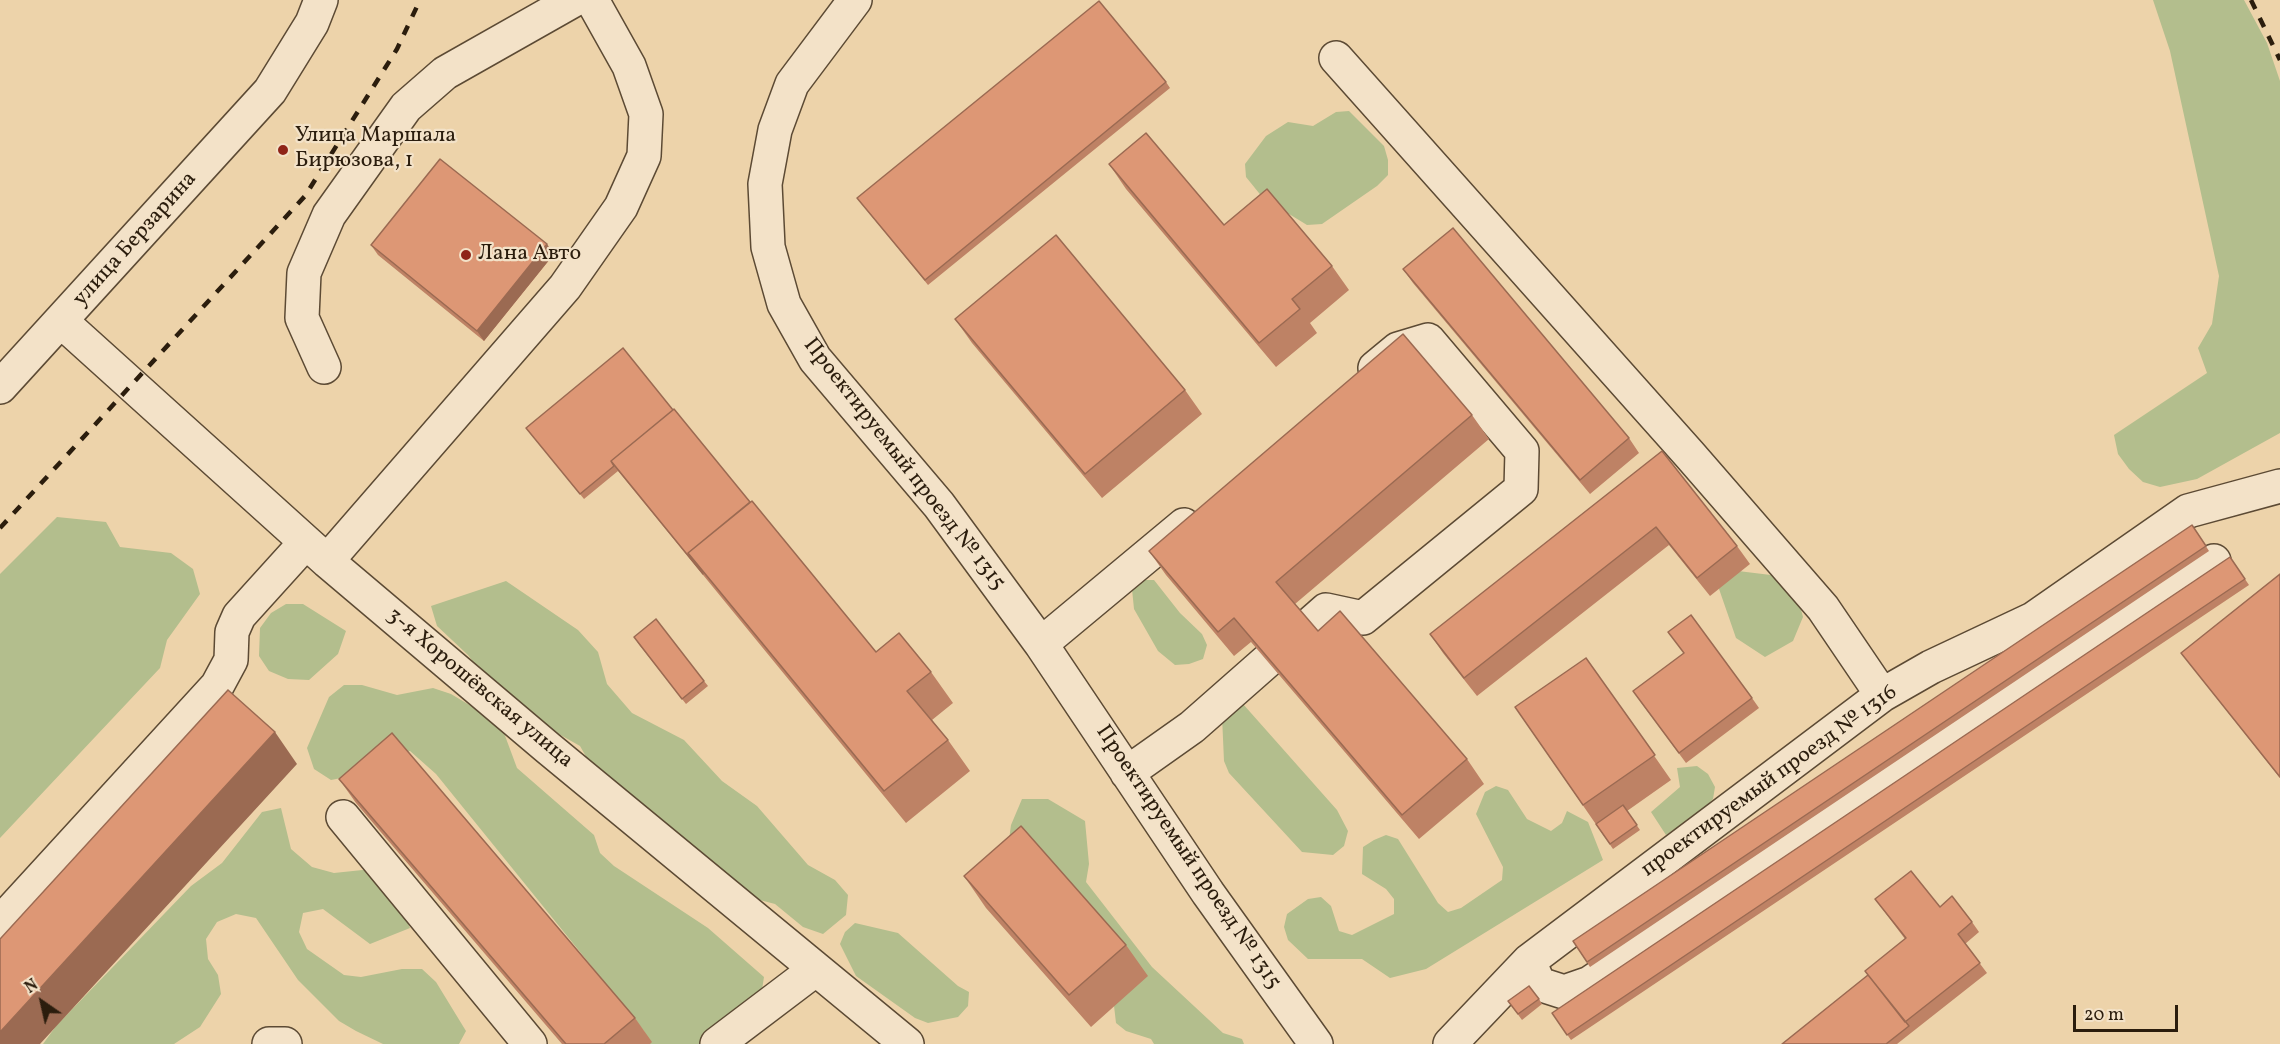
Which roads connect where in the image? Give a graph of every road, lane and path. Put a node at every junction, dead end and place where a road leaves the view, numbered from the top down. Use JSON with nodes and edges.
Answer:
{"nodes":[{"id":1,"x":321,"y":0,"type":"edge"},
{"id":2,"x":574,"y":0,"type":"edge"},
{"id":3,"x":592,"y":0,"type":"edge"},
{"id":4,"x":855,"y":0,"type":"edge"},
{"id":5,"x":1336,"y":58,"type":"dead end"},
{"id":6,"x":62,"y":321,"type":"junction"},
{"id":7,"x":324,"y":367,"type":"dead end"},
{"id":8,"x":0,"y":387,"type":"edge"},
{"id":9,"x":1353,"y":387,"type":"edge"},
{"id":10,"x":2280,"y":486,"type":"edge"},
{"id":11,"x":1207,"y":506,"type":"edge"},
{"id":12,"x":316,"y":552,"type":"junction"},
{"id":13,"x":2214,"y":561,"type":"dead end"},
{"id":14,"x":1309,"y":625,"type":"edge"},
{"id":15,"x":1041,"y":644,"type":"junction"},
{"id":16,"x":1267,"y":661,"type":"edge"},
{"id":17,"x":1882,"y":694,"type":"junction"},
{"id":18,"x":1127,"y":773,"type":"junction"},
{"id":19,"x":343,"y":817,"type":"edge"},
{"id":20,"x":0,"y":923,"type":"edge"},
{"id":21,"x":1529,"y":961,"type":"junction"},
{"id":22,"x":816,"y":969,"type":"junction"},
{"id":23,"x":269,"y":1044,"type":"edge"},
{"id":24,"x":285,"y":1044,"type":"edge"},
{"id":25,"x":530,"y":1044,"type":"edge"},
{"id":26,"x":717,"y":1044,"type":"edge"},
{"id":27,"x":907,"y":1044,"type":"edge"},
{"id":28,"x":1316,"y":1044,"type":"edge"},
{"id":29,"x":1450,"y":1044,"type":"edge"}],
"edges":[{"from":1,"to":6,"type":"street","name":"улица Берзарина"},
{"from":2,"to":7,"type":"street"},
{"from":3,"to":12,"type":"street"},
{"from":4,"to":15,"type":"street","name":"Проектируемый проезд № 1315"},
{"from":5,"to":17,"type":"street"},
{"from":6,"to":8,"type":"street","name":"улица Берзарина"},
{"from":6,"to":12,"type":"street","name":"3-я Хорошёвская улица"},
{"from":9,"to":14,"type":"street"},
{"from":10,"to":17,"type":"street","name":"проектируемый проезд № 1316"},
{"from":11,"to":15,"type":"street"},
{"from":12,"to":20,"type":"street"},
{"from":12,"to":22,"type":"street","name":"3-я Хорошёвская улица"},
{"from":13,"to":21,"type":"street"},
{"from":15,"to":18,"type":"street","name":"Проектируемый проезд № 1315"},
{"from":16,"to":18,"type":"street"},
{"from":17,"to":21,"type":"street","name":"проектируемый проезд № 1316"},
{"from":18,"to":28,"type":"street","name":"Проектируемый проезд № 1315"},
{"from":19,"to":25,"type":"street"},
{"from":21,"to":29,"type":"street","name":"проектируемый проезд № 1316"},
{"from":22,"to":26,"type":"street"},
{"from":22,"to":27,"type":"street","name":"3-я Хорошёвская улица"},
{"from":23,"to":24,"type":"street"}]}
